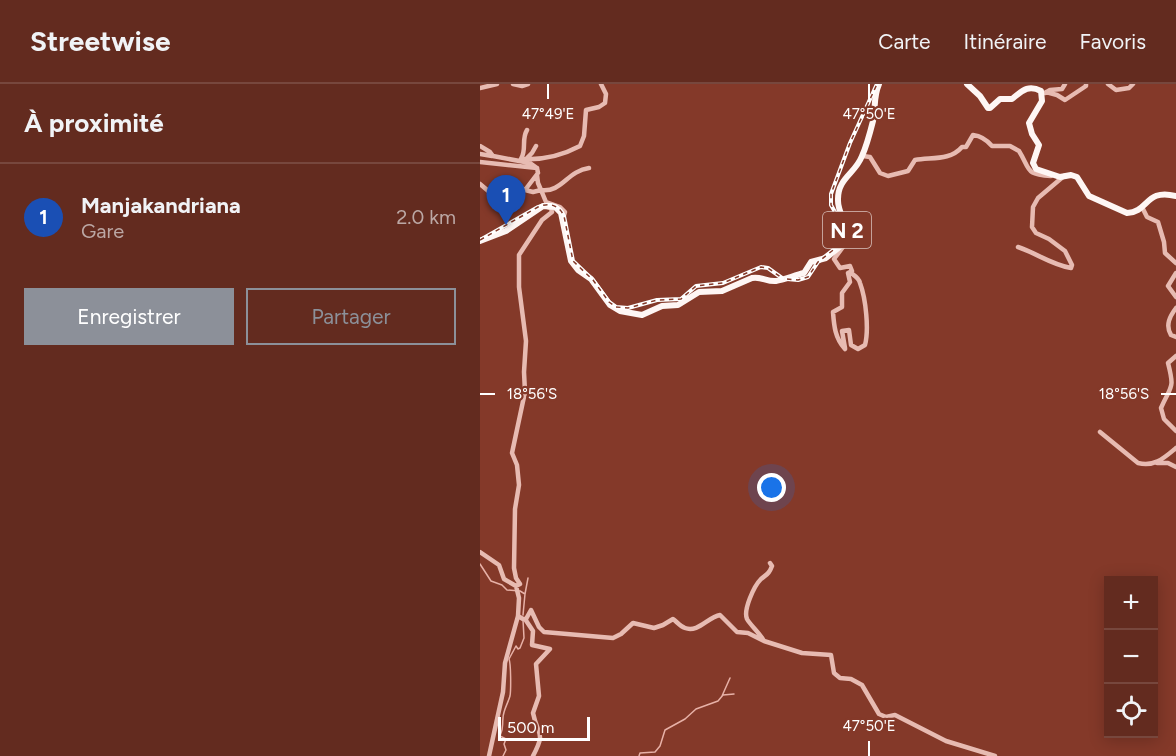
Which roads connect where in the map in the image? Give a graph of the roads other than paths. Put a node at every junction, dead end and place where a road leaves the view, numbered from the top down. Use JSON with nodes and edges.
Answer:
{"nodes":[{"id":1,"x":498,"y":84,"type":"edge"},
{"id":2,"x":513,"y":84,"type":"edge"},
{"id":3,"x":528,"y":84,"type":"edge"},
{"id":4,"x":601,"y":84,"type":"edge"},
{"id":5,"x":879,"y":84,"type":"edge"},
{"id":6,"x":967,"y":84,"type":"edge"},
{"id":7,"x":1065,"y":84,"type":"edge"},
{"id":8,"x":1086,"y":84,"type":"edge"},
{"id":9,"x":1108,"y":84,"type":"edge"},
{"id":10,"x":1133,"y":84,"type":"edge"},
{"id":11,"x":480,"y":88,"type":"edge"},
{"id":12,"x":1044,"y":93,"type":"junction"},
{"id":13,"x":527,"y":130,"type":"dead end"},
{"id":14,"x":480,"y":146,"type":"edge"},
{"id":15,"x":536,"y":146,"type":"dead end"},
{"id":16,"x":480,"y":154,"type":"edge"},
{"id":17,"x":493,"y":156,"type":"junction"},
{"id":18,"x":863,"y":156,"type":"junction"},
{"id":19,"x":502,"y":158,"type":"junction"},
{"id":20,"x":521,"y":160,"type":"junction"},
{"id":21,"x":480,"y":162,"type":"edge"},
{"id":22,"x":491,"y":164,"type":"junction"},
{"id":23,"x":501,"y":165,"type":"junction"},
{"id":24,"x":589,"y":168,"type":"dead end"},
{"id":25,"x":910,"y":169,"type":"junction"},
{"id":26,"x":537,"y":170,"type":"junction"},
{"id":27,"x":1062,"y":176,"type":"junction"},
{"id":28,"x":906,"y":177,"type":"dead end"},
{"id":29,"x":480,"y":184,"type":"edge"},
{"id":30,"x":525,"y":190,"type":"junction"},
{"id":31,"x":541,"y":190,"type":"junction"},
{"id":32,"x":1176,"y":196,"type":"edge"},
{"id":33,"x":543,"y":206,"type":"junction"},
{"id":34,"x":1142,"y":207,"type":"junction"},
{"id":35,"x":563,"y":219,"type":"junction"},
{"id":36,"x":480,"y":241,"type":"edge"},
{"id":37,"x":846,"y":243,"type":"junction"},
{"id":38,"x":1018,"y":247,"type":"dead end"},
{"id":39,"x":1176,"y":263,"type":"edge"},
{"id":40,"x":851,"y":273,"type":"junction"},
{"id":41,"x":1176,"y":273,"type":"edge"},
{"id":42,"x":1176,"y":297,"type":"edge"},
{"id":43,"x":1176,"y":308,"type":"edge"},
{"id":44,"x":1176,"y":337,"type":"edge"},
{"id":45,"x":1176,"y":356,"type":"edge"},
{"id":46,"x":1176,"y":431,"type":"edge"},
{"id":47,"x":1100,"y":432,"type":"dead end"},
{"id":48,"x":1176,"y":448,"type":"edge"},
{"id":49,"x":1157,"y":463,"type":"junction"},
{"id":50,"x":1176,"y":467,"type":"edge"},
{"id":51,"x":480,"y":552,"type":"edge"},
{"id":52,"x":770,"y":563,"type":"dead end"},
{"id":53,"x":517,"y":589,"type":"junction"},
{"id":54,"x":521,"y":618,"type":"junction"},
{"id":55,"x":764,"y":641,"type":"junction"},
{"id":56,"x":489,"y":756,"type":"edge"},
{"id":57,"x":533,"y":756,"type":"edge"},
{"id":58,"x":995,"y":756,"type":"edge"}],
"edges":[{"from":1,"to":11,"type":"street"},
{"from":2,"to":3,"type":"street"},
{"from":4,"to":20,"type":"street"},
{"from":5,"to":18,"type":"main road","number":"N 2"},
{"from":6,"to":12,"type":"main road"},
{"from":7,"to":12,"type":"street"},
{"from":8,"to":12,"type":"street"},
{"from":9,"to":10,"type":"street"},
{"from":12,"to":27,"type":"main road"},
{"from":13,"to":20,"type":"street"},
{"from":14,"to":17,"type":"street"},
{"from":15,"to":20,"type":"street"},
{"from":16,"to":17,"type":"street"},
{"from":17,"to":19,"type":"street"},
{"from":17,"to":22,"type":"street"},
{"from":18,"to":25,"type":"street"},
{"from":18,"to":37,"type":"main road","number":"N 2"},
{"from":19,"to":20,"type":"street"},
{"from":19,"to":23,"type":"street"},
{"from":20,"to":26,"type":"street"},
{"from":21,"to":22,"type":"street"},
{"from":22,"to":23,"type":"street"},
{"from":23,"to":26,"type":"street"},
{"from":24,"to":31,"type":"street"},
{"from":25,"to":27,"type":"street"},
{"from":25,"to":28,"type":"street"},
{"from":26,"to":30,"type":"street"},
{"from":26,"to":31,"type":"street"},
{"from":27,"to":34,"type":"main road"},
{"from":27,"to":38,"type":"street"},
{"from":29,"to":30,"type":"street"},
{"from":30,"to":31,"type":"street"},
{"from":31,"to":35,"type":"street"},
{"from":32,"to":34,"type":"main road"},
{"from":33,"to":35,"type":"main road"},
{"from":33,"to":36,"type":"main road"},
{"from":33,"to":53,"type":"street"},
{"from":34,"to":39,"type":"street"},
{"from":35,"to":37,"type":"main road","number":"N 2"},
{"from":37,"to":40,"type":"street"},
{"from":40,"to":40,"type":"street"},
{"from":41,"to":42,"type":"street"},
{"from":43,"to":44,"type":"street"},
{"from":45,"to":46,"type":"street"},
{"from":47,"to":49,"type":"street"},
{"from":48,"to":49,"type":"street"},
{"from":49,"to":50,"type":"street"},
{"from":51,"to":53,"type":"street"},
{"from":52,"to":55,"type":"street"},
{"from":53,"to":54,"type":"street"},
{"from":54,"to":55,"type":"street"},
{"from":54,"to":56,"type":"street"},
{"from":54,"to":57,"type":"street"},
{"from":55,"to":58,"type":"street"}]}
